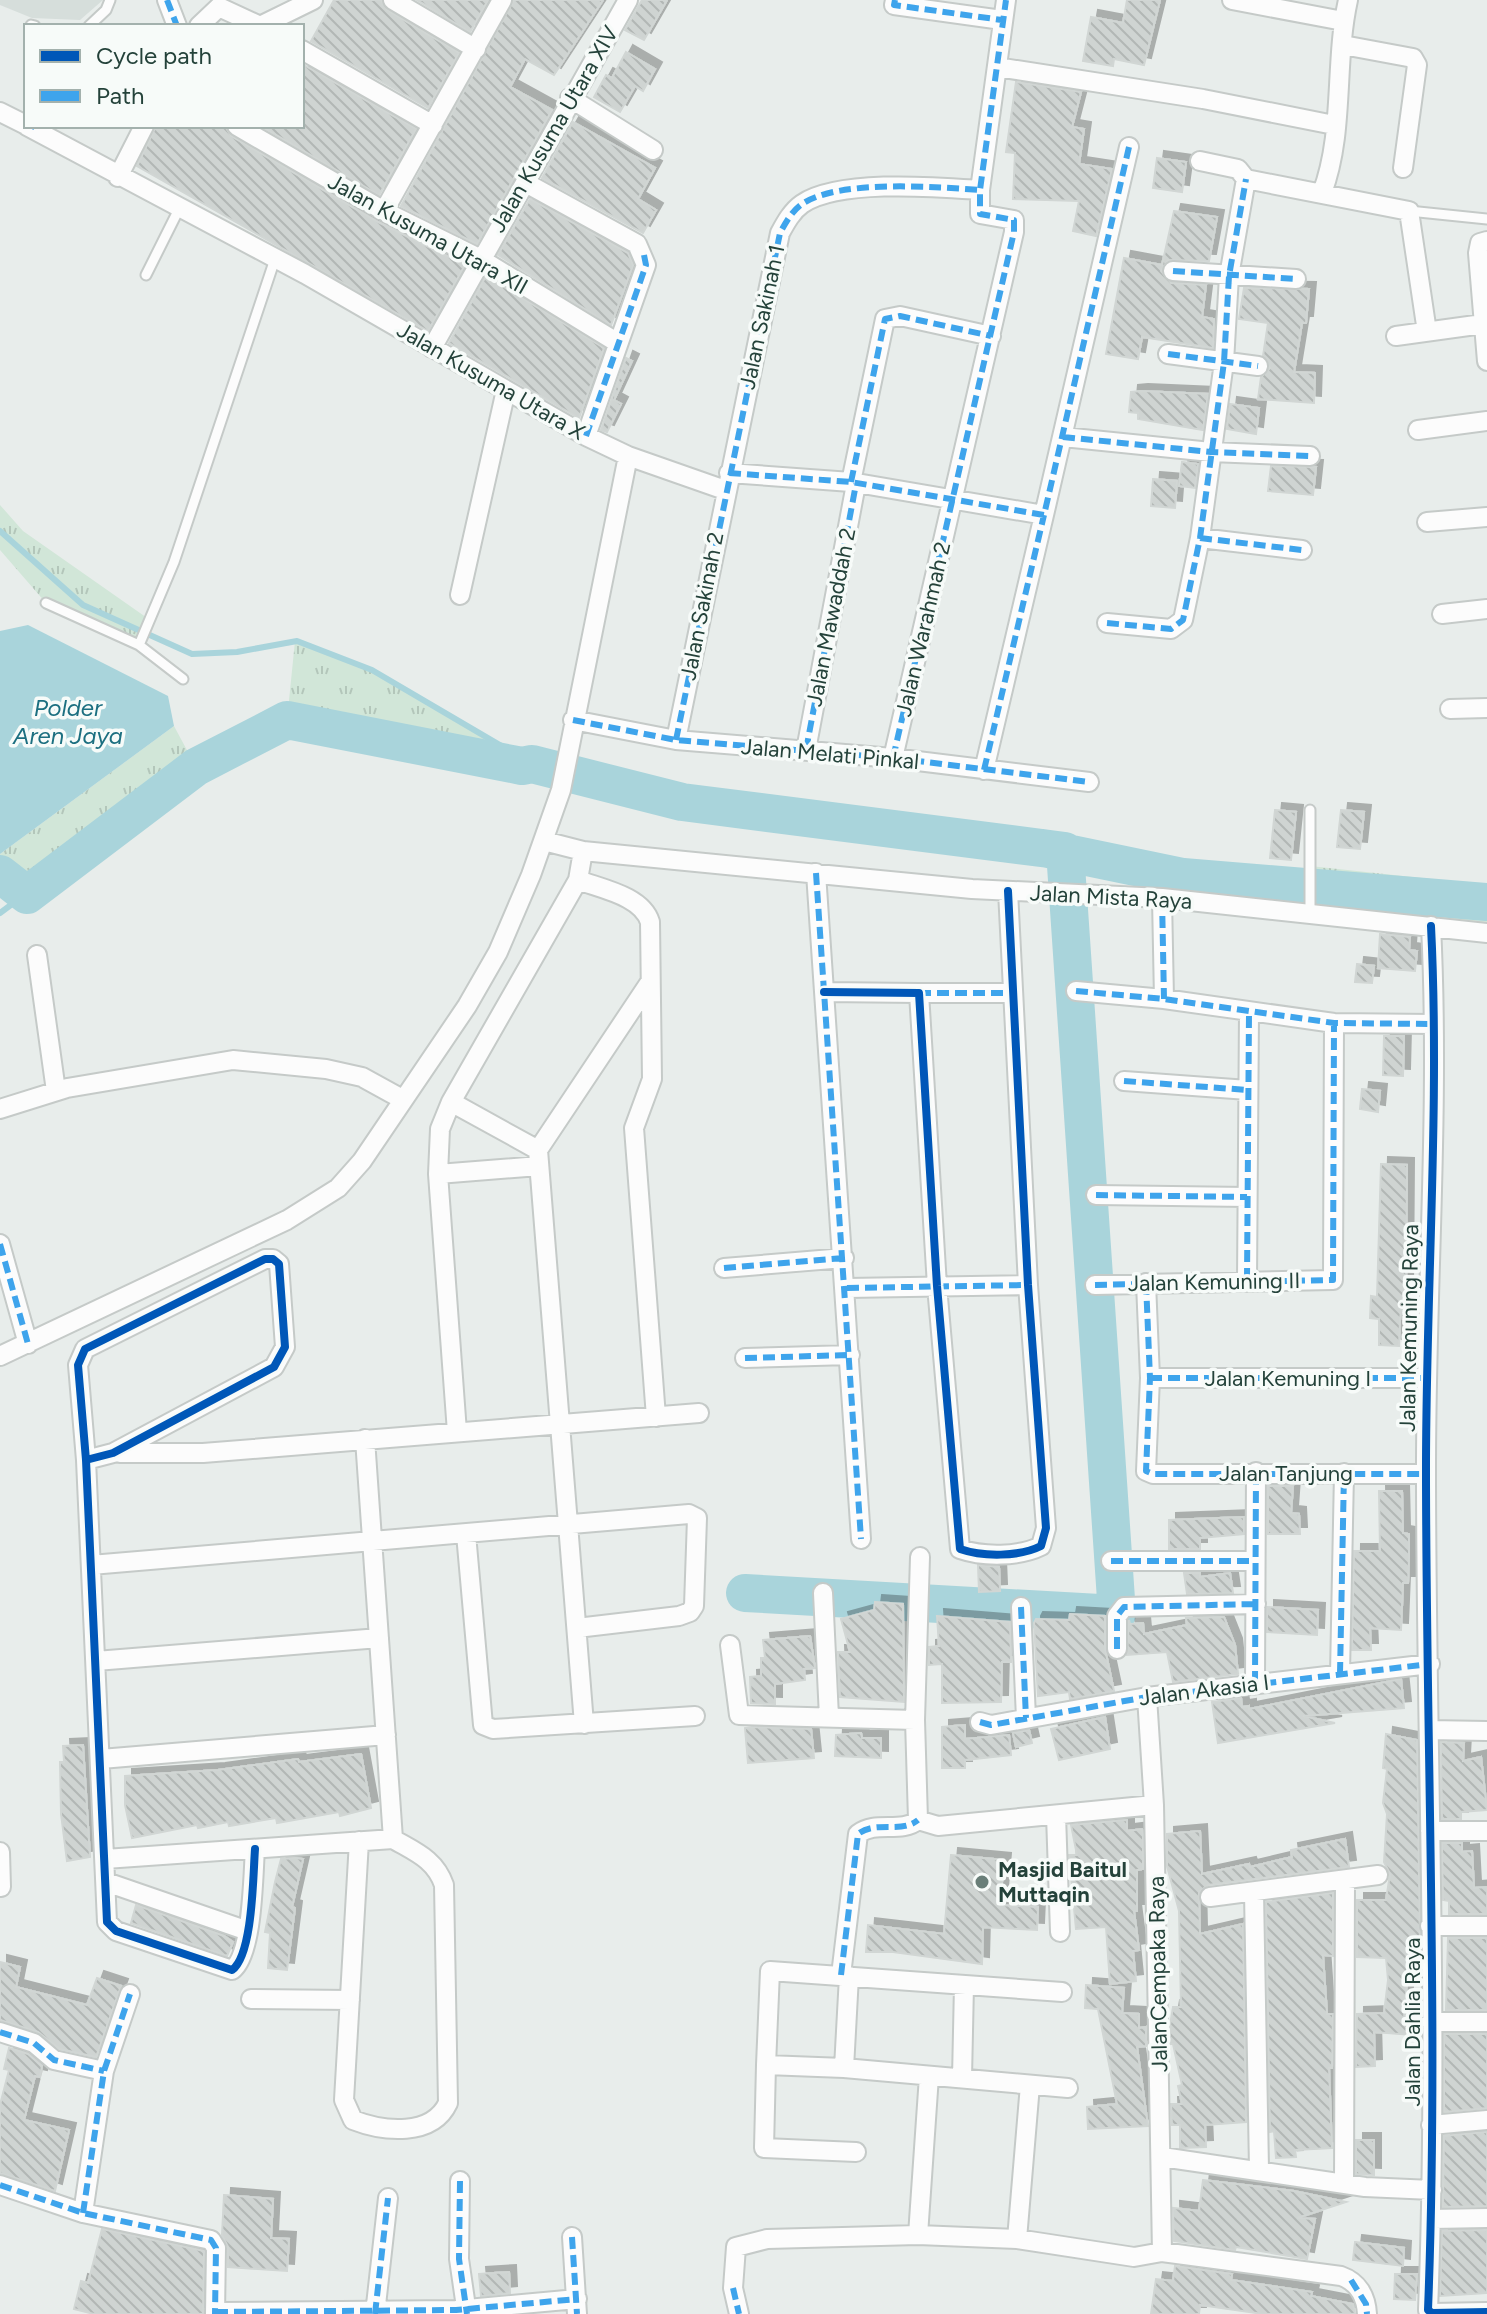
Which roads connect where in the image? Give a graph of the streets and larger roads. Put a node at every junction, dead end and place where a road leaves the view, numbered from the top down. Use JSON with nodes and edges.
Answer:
{"nodes":[{"id":1,"x":167,"y":0,"type":"edge"},
{"id":2,"x":313,"y":0,"type":"edge"},
{"id":3,"x":393,"y":0,"type":"edge"},
{"id":4,"x":502,"y":0,"type":"edge"},
{"id":5,"x":628,"y":0,"type":"edge"},
{"id":6,"x":895,"y":0,"type":"edge"},
{"id":7,"x":1006,"y":0,"type":"edge"},
{"id":8,"x":1232,"y":0,"type":"edge"},
{"id":9,"x":1348,"y":0,"type":"edge"},
{"id":10,"x":1002,"y":20,"type":"junction"},
{"id":11,"x":1343,"y":21,"type":"junction"},
{"id":12,"x":176,"y":24,"type":"edge"},
{"id":13,"x":201,"y":24,"type":"edge"},
{"id":14,"x":256,"y":24,"type":"edge"},
{"id":15,"x":264,"y":24,"type":"edge"},
{"id":16,"x":1343,"y":45,"type":"junction"},
{"id":17,"x":476,"y":49,"type":"junction"},
{"id":18,"x":304,"y":51,"type":"edge"},
{"id":19,"x":997,"y":67,"type":"junction"},
{"id":20,"x":570,"y":98,"type":"junction"},
{"id":21,"x":0,"y":112,"type":"edge"},
{"id":22,"x":24,"y":124,"type":"edge"},
{"id":23,"x":433,"y":125,"type":"junction"},
{"id":24,"x":1334,"y":125,"type":"junction"},
{"id":25,"x":32,"y":128,"type":"edge"},
{"id":26,"x":143,"y":128,"type":"edge"},
{"id":27,"x":240,"y":128,"type":"edge"},
{"id":28,"x":1129,"y":147,"type":"dead end"},
{"id":29,"x":653,"y":150,"type":"dead end"},
{"id":30,"x":1200,"y":161,"type":"dead end"},
{"id":31,"x":1403,"y":168,"type":"dead end"},
{"id":32,"x":118,"y":177,"type":"junction"},
{"id":33,"x":1246,"y":179,"type":"junction"},
{"id":34,"x":526,"y":183,"type":"junction"},
{"id":35,"x":980,"y":190,"type":"junction"},
{"id":36,"x":1322,"y":193,"type":"junction"},
{"id":37,"x":384,"y":211,"type":"junction"},
{"id":38,"x":1487,"y":241,"type":"edge"},
{"id":39,"x":479,"y":258,"type":"junction"},
{"id":40,"x":1173,"y":271,"type":"dead end"},
{"id":41,"x":1229,"y":276,"type":"junction"},
{"id":42,"x":1296,"y":279,"type":"dead end"},
{"id":43,"x":1483,"y":324,"type":"junction"},
{"id":44,"x":1427,"y":332,"type":"junction"},
{"id":45,"x":991,"y":336,"type":"junction"},
{"id":46,"x":1396,"y":336,"type":"dead end"},
{"id":47,"x":618,"y":343,"type":"junction"},
{"id":48,"x":432,"y":348,"type":"junction"},
{"id":49,"x":1168,"y":354,"type":"dead end"},
{"id":50,"x":1487,"y":361,"type":"edge"},
{"id":51,"x":1224,"y":362,"type":"junction"},
{"id":52,"x":1258,"y":366,"type":"dead end"},
{"id":53,"x":506,"y":390,"type":"junction"},
{"id":54,"x":1487,"y":421,"type":"edge"},
{"id":55,"x":1418,"y":430,"type":"dead end"},
{"id":56,"x":586,"y":436,"type":"junction"},
{"id":57,"x":1063,"y":437,"type":"junction"},
{"id":58,"x":1211,"y":452,"type":"junction"},
{"id":59,"x":628,"y":456,"type":"junction"},
{"id":60,"x":1310,"y":456,"type":"dead end"},
{"id":61,"x":727,"y":481,"type":"junction"},
{"id":62,"x":853,"y":483,"type":"junction"},
{"id":63,"x":952,"y":499,"type":"junction"},
{"id":64,"x":1044,"y":515,"type":"junction"},
{"id":65,"x":1487,"y":517,"type":"edge"},
{"id":66,"x":1427,"y":522,"type":"dead end"},
{"id":67,"x":1200,"y":538,"type":"junction"},
{"id":68,"x":1302,"y":550,"type":"dead end"},
{"id":69,"x":460,"y":595,"type":"dead end"},
{"id":70,"x":1487,"y":609,"type":"edge"},
{"id":71,"x":1442,"y":614,"type":"dead end"},
{"id":72,"x":1107,"y":623,"type":"dead end"},
{"id":73,"x":1487,"y":708,"type":"edge"},
{"id":74,"x":1450,"y":709,"type":"dead end"},
{"id":75,"x":573,"y":720,"type":"junction"},
{"id":76,"x":676,"y":740,"type":"junction"},
{"id":77,"x":806,"y":750,"type":"junction"},
{"id":78,"x":893,"y":758,"type":"junction"},
{"id":79,"x":984,"y":770,"type":"junction"},
{"id":80,"x":1089,"y":782,"type":"dead end"},
{"id":81,"x":544,"y":841,"type":"junction"},
{"id":82,"x":583,"y":851,"type":"junction"},
{"id":83,"x":816,"y":873,"type":"junction"},
{"id":84,"x":578,"y":880,"type":"junction"},
{"id":85,"x":1008,"y":891,"type":"junction"},
{"id":86,"x":1162,"y":898,"type":"junction"},
{"id":87,"x":1431,"y":926,"type":"junction"},
{"id":88,"x":1487,"y":933,"type":"edge"},
{"id":89,"x":37,"y":955,"type":"dead end"},
{"id":90,"x":650,"y":982,"type":"junction"},
{"id":91,"x":1076,"y":991,"type":"dead end"},
{"id":92,"x":824,"y":992,"type":"junction"},
{"id":93,"x":919,"y":993,"type":"junction"},
{"id":94,"x":1012,"y":993,"type":"junction"},
{"id":95,"x":1164,"y":999,"type":"junction"},
{"id":96,"x":1249,"y":1013,"type":"junction"},
{"id":97,"x":1334,"y":1023,"type":"junction"},
{"id":98,"x":1433,"y":1024,"type":"junction"},
{"id":99,"x":1124,"y":1081,"type":"dead end"},
{"id":100,"x":1248,"y":1090,"type":"junction"},
{"id":101,"x":56,"y":1091,"type":"junction"},
{"id":102,"x":402,"y":1099,"type":"junction"},
{"id":103,"x":451,"y":1102,"type":"junction"},
{"id":104,"x":0,"y":1109,"type":"edge"},
{"id":105,"x":538,"y":1158,"type":"junction"},
{"id":106,"x":438,"y":1174,"type":"junction"},
{"id":107,"x":1096,"y":1195,"type":"dead end"},
{"id":108,"x":1247,"y":1197,"type":"junction"},
{"id":109,"x":0,"y":1244,"type":"edge"},
{"id":110,"x":844,"y":1258,"type":"junction"},
{"id":111,"x":724,"y":1268,"type":"dead end"},
{"id":112,"x":1247,"y":1280,"type":"junction"},
{"id":113,"x":1146,"y":1283,"type":"junction"},
{"id":114,"x":1028,"y":1285,"type":"junction"},
{"id":115,"x":1095,"y":1285,"type":"dead end"},
{"id":116,"x":937,"y":1286,"type":"junction"},
{"id":117,"x":847,"y":1288,"type":"junction"},
{"id":118,"x":28,"y":1344,"type":"junction"},
{"id":119,"x":850,"y":1355,"type":"junction"},
{"id":120,"x":0,"y":1356,"type":"edge"},
{"id":121,"x":745,"y":1358,"type":"dead end"},
{"id":122,"x":1150,"y":1378,"type":"junction"},
{"id":123,"x":1426,"y":1378,"type":"junction"},
{"id":124,"x":699,"y":1413,"type":"dead end"},
{"id":125,"x":656,"y":1417,"type":"junction"},
{"id":126,"x":558,"y":1424,"type":"junction"},
{"id":127,"x":457,"y":1432,"type":"junction"},
{"id":128,"x":365,"y":1439,"type":"junction"},
{"id":129,"x":113,"y":1453,"type":"junction"},
{"id":130,"x":86,"y":1460,"type":"junction"},
{"id":131,"x":1256,"y":1472,"type":"junction"},
{"id":132,"x":1344,"y":1473,"type":"junction"},
{"id":133,"x":1426,"y":1474,"type":"junction"},
{"id":134,"x":567,"y":1524,"type":"junction"},
{"id":135,"x":466,"y":1534,"type":"junction"},
{"id":136,"x":861,"y":1539,"type":"dead end"},
{"id":137,"x":372,"y":1542,"type":"junction"},
{"id":138,"x":920,"y":1557,"type":"dead end"},
{"id":139,"x":1111,"y":1561,"type":"dead end"},
{"id":140,"x":1255,"y":1561,"type":"junction"},
{"id":141,"x":91,"y":1565,"type":"junction"},
{"id":142,"x":823,"y":1593,"type":"dead end"},
{"id":143,"x":1256,"y":1604,"type":"junction"},
{"id":144,"x":1021,"y":1607,"type":"dead end"},
{"id":145,"x":577,"y":1628,"type":"junction"},
{"id":146,"x":379,"y":1638,"type":"junction"},
{"id":147,"x":730,"y":1645,"type":"dead end"},
{"id":148,"x":1117,"y":1649,"type":"dead end"},
{"id":149,"x":96,"y":1661,"type":"junction"},
{"id":150,"x":1430,"y":1664,"type":"junction"},
{"id":151,"x":1340,"y":1674,"type":"junction"},
{"id":152,"x":1255,"y":1683,"type":"junction"},
{"id":153,"x":1147,"y":1697,"type":"junction"},
{"id":154,"x":695,"y":1716,"type":"dead end"},
{"id":155,"x":829,"y":1717,"type":"junction"},
{"id":156,"x":1026,"y":1718,"type":"junction"},
{"id":157,"x":915,"y":1720,"type":"junction"},
{"id":158,"x":980,"y":1722,"type":"dead end"},
{"id":159,"x":584,"y":1724,"type":"junction"},
{"id":160,"x":1429,"y":1730,"type":"junction"},
{"id":161,"x":1487,"y":1731,"type":"edge"},
{"id":162,"x":386,"y":1735,"type":"junction"},
{"id":163,"x":101,"y":1759,"type":"junction"},
{"id":164,"x":1154,"y":1805,"type":"junction"},
{"id":165,"x":1056,"y":1815,"type":"junction"},
{"id":166,"x":918,"y":1820,"type":"junction"},
{"id":167,"x":1430,"y":1831,"type":"junction"},
{"id":168,"x":1487,"y":1831,"type":"edge"},
{"id":169,"x":393,"y":1839,"type":"junction"},
{"id":170,"x":359,"y":1841,"type":"junction"},
{"id":171,"x":255,"y":1849,"type":"junction"},
{"id":172,"x":0,"y":1852,"type":"edge"},
{"id":173,"x":105,"y":1859,"type":"junction"},
{"id":174,"x":1378,"y":1875,"type":"dead end"},
{"id":175,"x":1345,"y":1880,"type":"junction"},
{"id":176,"x":106,"y":1882,"type":"junction"},
{"id":177,"x":1,"y":1887,"type":"edge"},
{"id":178,"x":1254,"y":1893,"type":"junction"},
{"id":179,"x":1210,"y":1897,"type":"dead end"},
{"id":180,"x":1430,"y":1926,"type":"junction"},
{"id":181,"x":1487,"y":1926,"type":"edge"},
{"id":182,"x":248,"y":1931,"type":"junction"},
{"id":183,"x":1060,"y":1932,"type":"dead end"},
{"id":184,"x":845,"y":1975,"type":"junction"},
{"id":185,"x":964,"y":1985,"type":"junction"},
{"id":186,"x":1062,"y":1992,"type":"dead end"},
{"id":187,"x":130,"y":1994,"type":"dead end"},
{"id":188,"x":251,"y":1999,"type":"dead end"},
{"id":189,"x":350,"y":2000,"type":"junction"},
{"id":190,"x":1431,"y":2022,"type":"junction"},
{"id":191,"x":1487,"y":2022,"type":"edge"},
{"id":192,"x":0,"y":2032,"type":"edge"},
{"id":193,"x":766,"y":2065,"type":"junction"},
{"id":194,"x":844,"y":2068,"type":"junction"},
{"id":195,"x":104,"y":2071,"type":"junction"},
{"id":196,"x":929,"y":2076,"type":"junction"},
{"id":197,"x":962,"y":2078,"type":"junction"},
{"id":198,"x":1030,"y":2085,"type":"junction"},
{"id":199,"x":1068,"y":2088,"type":"dead end"},
{"id":200,"x":1487,"y":2120,"type":"edge"},
{"id":201,"x":1431,"y":2125,"type":"junction"},
{"id":202,"x":856,"y":2152,"type":"dead end"},
{"id":203,"x":1162,"y":2157,"type":"junction"},
{"id":204,"x":1259,"y":2169,"type":"junction"},
{"id":205,"x":460,"y":2181,"type":"dead end"},
{"id":206,"x":1344,"y":2184,"type":"junction"},
{"id":207,"x":0,"y":2185,"type":"edge"},
{"id":208,"x":1432,"y":2190,"type":"junction"},
{"id":209,"x":388,"y":2198,"type":"dead end"},
{"id":210,"x":83,"y":2213,"type":"junction"},
{"id":211,"x":1487,"y":2218,"type":"edge"},
{"id":212,"x":1432,"y":2219,"type":"junction"},
{"id":213,"x":918,"y":2235,"type":"junction"},
{"id":214,"x":572,"y":2237,"type":"dead end"},
{"id":215,"x":1017,"y":2239,"type":"junction"},
{"id":216,"x":1162,"y":2252,"type":"junction"},
{"id":217,"x":577,"y":2306,"type":"edge"},
{"id":218,"x":376,"y":2312,"type":"edge"},
{"id":219,"x":467,"y":2312,"type":"edge"},
{"id":220,"x":1487,"y":2312,"type":"edge"},
{"id":221,"x":215,"y":2313,"type":"edge"},
{"id":222,"x":1432,"y":2313,"type":"edge"},
{"id":223,"x":739,"y":2314,"type":"edge"},
{"id":224,"x":1367,"y":2314,"type":"edge"}],
"edges":[{"from":1,"to":12,"type":"street"},
{"from":2,"to":15,"type":"street"},
{"from":3,"to":17,"type":"street"},
{"from":4,"to":17,"type":"street"},
{"from":5,"to":20,"type":"street","name":"Jalan Kusuma Utara XIV"},
{"from":6,"to":10,"type":"street"},
{"from":7,"to":10,"type":"street"},
{"from":8,"to":11,"type":"street"},
{"from":9,"to":11,"type":"street"},
{"from":10,"to":19,"type":"street"},
{"from":11,"to":16,"type":"street"},
{"from":13,"to":14,"type":"street"},
{"from":16,"to":24,"type":"street"},
{"from":16,"to":31,"type":"street"},
{"from":17,"to":23,"type":"street"},
{"from":18,"to":23,"type":"street"},
{"from":19,"to":24,"type":"street"},
{"from":19,"to":35,"type":"street"},
{"from":20,"to":29,"type":"street"},
{"from":20,"to":34,"type":"street","name":"Jalan Kusuma Utara XIV"},
{"from":21,"to":22,"type":"street","name":"Jalan Kusuma Utara X"},
{"from":23,"to":37,"type":"street"},
{"from":24,"to":36,"type":"street"},
{"from":25,"to":32,"type":"street","name":"Jalan Kusuma Utara X"},
{"from":26,"to":32,"type":"street"},
{"from":27,"to":37,"type":"street","name":"Jalan Kusuma Utara XII"},
{"from":28,"to":57,"type":"street"},
{"from":30,"to":33,"type":"street"},
{"from":32,"to":48,"type":"street","name":"Jalan Kusuma Utara X"},
{"from":33,"to":36,"type":"street"},
{"from":33,"to":41,"type":"street"},
{"from":34,"to":39,"type":"street","name":"Jalan Kusuma Utara XIV"},
{"from":34,"to":47,"type":"street"},
{"from":35,"to":45,"type":"street","name":"Jalan Warahmah 2"},
{"from":35,"to":61,"type":"street","name":"Jalan Sakinah 1"},
{"from":36,"to":44,"type":"street"},
{"from":37,"to":39,"type":"street","name":"Jalan Kusuma Utara XII"},
{"from":38,"to":43,"type":"street"},
{"from":39,"to":47,"type":"street","name":"Jalan Kusuma Utara XII"},
{"from":39,"to":48,"type":"street","name":"Jalan Kusuma Utara XIV"},
{"from":40,"to":41,"type":"street"},
{"from":41,"to":42,"type":"street"},
{"from":41,"to":51,"type":"street"},
{"from":43,"to":44,"type":"street"},
{"from":43,"to":50,"type":"street"},
{"from":44,"to":46,"type":"street"},
{"from":45,"to":62,"type":"street","name":"Jalan Mawaddah 2"},
{"from":45,"to":63,"type":"street","name":"Jalan Warahmah 2"},
{"from":47,"to":56,"type":"street"},
{"from":48,"to":53,"type":"street","name":"Jalan Kusuma Utara X"},
{"from":49,"to":51,"type":"street"},
{"from":51,"to":52,"type":"street"},
{"from":51,"to":58,"type":"street"},
{"from":53,"to":56,"type":"street","name":"Jalan Kusuma Utara X"},
{"from":53,"to":69,"type":"street"},
{"from":54,"to":55,"type":"street"},
{"from":56,"to":59,"type":"street","name":"Jalan Kusuma Utara X"},
{"from":57,"to":58,"type":"street"},
{"from":57,"to":64,"type":"street"},
{"from":58,"to":60,"type":"street"},
{"from":58,"to":67,"type":"street"},
{"from":59,"to":61,"type":"street","name":"Jalan Kusuma Utara X"},
{"from":59,"to":75,"type":"street"},
{"from":61,"to":62,"type":"street","name":"Jalan Kusuma Utara X"},
{"from":61,"to":76,"type":"street","name":"Jalan Sakinah 2"},
{"from":62,"to":63,"type":"street","name":"Jalan Kusuma Utara X"},
{"from":62,"to":77,"type":"street","name":"Jalan Mawaddah 2"},
{"from":63,"to":64,"type":"street","name":"Jalan Kusuma Utara X"},
{"from":63,"to":78,"type":"street","name":"Jalan Warahmah 2"},
{"from":64,"to":79,"type":"street"},
{"from":65,"to":66,"type":"street"},
{"from":67,"to":68,"type":"street"},
{"from":67,"to":72,"type":"street"},
{"from":70,"to":71,"type":"street"},
{"from":73,"to":74,"type":"street"},
{"from":75,"to":76,"type":"street","name":"Jalan Melati Pinkal"},
{"from":75,"to":81,"type":"street"},
{"from":76,"to":77,"type":"street","name":"Jalan Melati Pinkal"},
{"from":77,"to":78,"type":"street","name":"Jalan Melati Pinkal"},
{"from":78,"to":79,"type":"street","name":"Jalan Melati Pinkal"},
{"from":79,"to":80,"type":"street","name":"Jalan Melati Pinkal"},
{"from":81,"to":82,"type":"street","name":"Jalan Mista Raya"},
{"from":81,"to":102,"type":"street"},
{"from":82,"to":83,"type":"street","name":"Jalan Mista Raya"},
{"from":82,"to":84,"type":"street"},
{"from":83,"to":85,"type":"street","name":"Jalan Mista Raya"},
{"from":83,"to":92,"type":"street"},
{"from":84,"to":90,"type":"street"},
{"from":84,"to":103,"type":"street"},
{"from":85,"to":86,"type":"street","name":"Jalan Mista Raya"},
{"from":85,"to":94,"type":"street"},
{"from":86,"to":87,"type":"street","name":"Jalan Mista Raya"},
{"from":86,"to":95,"type":"street"},
{"from":87,"to":88,"type":"street","name":"Jalan Mista Raya"},
{"from":87,"to":98,"type":"street","name":"Jalan Kemuning Raya"},
{"from":89,"to":101,"type":"street"},
{"from":90,"to":105,"type":"street"},
{"from":90,"to":125,"type":"street"},
{"from":91,"to":95,"type":"street"},
{"from":92,"to":93,"type":"street"},
{"from":92,"to":110,"type":"street"},
{"from":93,"to":94,"type":"street"},
{"from":93,"to":116,"type":"street"},
{"from":94,"to":114,"type":"street"},
{"from":95,"to":96,"type":"street"},
{"from":96,"to":97,"type":"street"},
{"from":96,"to":100,"type":"street"},
{"from":97,"to":98,"type":"street"},
{"from":97,"to":112,"type":"street","name":"Jalan Kemuning II"},
{"from":98,"to":123,"type":"street","name":"Jalan Kemuning Raya"},
{"from":99,"to":100,"type":"street"},
{"from":100,"to":108,"type":"street"},
{"from":101,"to":102,"type":"street"},
{"from":101,"to":104,"type":"street"},
{"from":102,"to":118,"type":"street"},
{"from":103,"to":105,"type":"street"},
{"from":103,"to":106,"type":"street"},
{"from":105,"to":106,"type":"street"},
{"from":105,"to":126,"type":"street"},
{"from":106,"to":127,"type":"street"},
{"from":107,"to":108,"type":"street"},
{"from":108,"to":112,"type":"street"},
{"from":109,"to":118,"type":"street"},
{"from":110,"to":111,"type":"street"},
{"from":110,"to":117,"type":"street"},
{"from":112,"to":113,"type":"street","name":"Jalan Kemuning II"},
{"from":113,"to":115,"type":"street","name":"Jalan Kemuning II"},
{"from":113,"to":122,"type":"street"},
{"from":114,"to":116,"type":"street"},
{"from":114,"to":116,"type":"street"},
{"from":116,"to":117,"type":"street"},
{"from":117,"to":119,"type":"street"},
{"from":118,"to":120,"type":"street"},
{"from":119,"to":121,"type":"street"},
{"from":119,"to":136,"type":"street"},
{"from":122,"to":123,"type":"street","name":"Jalan Kemuning I"},
{"from":122,"to":131,"type":"street","name":"Jalan Tanjung"},
{"from":123,"to":133,"type":"street","name":"Jalan Kemuning Raya"},
{"from":124,"to":125,"type":"street"},
{"from":125,"to":126,"type":"street"},
{"from":126,"to":127,"type":"street"},
{"from":126,"to":134,"type":"street"},
{"from":127,"to":128,"type":"street"},
{"from":128,"to":129,"type":"street"},
{"from":128,"to":137,"type":"street"},
{"from":129,"to":130,"type":"street"},
{"from":129,"to":130,"type":"street"},
{"from":130,"to":141,"type":"street"},
{"from":131,"to":132,"type":"street","name":"Jalan Tanjung"},
{"from":131,"to":140,"type":"street"},
{"from":132,"to":133,"type":"street","name":"Jalan Tanjung"},
{"from":132,"to":151,"type":"street"},
{"from":133,"to":150,"type":"street","name":"Jalan Kemuning Raya"},
{"from":134,"to":135,"type":"street"},
{"from":134,"to":145,"type":"street"},
{"from":134,"to":145,"type":"street"},
{"from":135,"to":137,"type":"street"},
{"from":135,"to":159,"type":"street"},
{"from":137,"to":141,"type":"street"},
{"from":137,"to":146,"type":"street"},
{"from":138,"to":157,"type":"street"},
{"from":139,"to":140,"type":"street"},
{"from":140,"to":143,"type":"street"},
{"from":141,"to":149,"type":"street"},
{"from":142,"to":155,"type":"street"},
{"from":143,"to":148,"type":"street"},
{"from":143,"to":152,"type":"street"},
{"from":144,"to":156,"type":"street"},
{"from":145,"to":159,"type":"street"},
{"from":146,"to":149,"type":"street"},
{"from":146,"to":162,"type":"street"},
{"from":147,"to":155,"type":"street"},
{"from":149,"to":163,"type":"street"},
{"from":150,"to":151,"type":"street","name":"Jalan Akasia I"},
{"from":150,"to":160,"type":"street","name":"Jalan Kemuning Raya"},
{"from":151,"to":152,"type":"street","name":"Jalan Akasia I"},
{"from":152,"to":153,"type":"street","name":"Jalan Akasia I"},
{"from":153,"to":156,"type":"street","name":"Jalan Akasia I"},
{"from":153,"to":164,"type":"street","name":"JalanCempaka Raya"},
{"from":154,"to":159,"type":"street"},
{"from":155,"to":157,"type":"street"},
{"from":156,"to":158,"type":"street","name":"Jalan Akasia I"},
{"from":157,"to":166,"type":"street"},
{"from":160,"to":161,"type":"street"},
{"from":160,"to":167,"type":"street","name":"Jalan Dahlia Raya"},
{"from":162,"to":163,"type":"street"},
{"from":162,"to":169,"type":"street"},
{"from":163,"to":173,"type":"street"},
{"from":164,"to":165,"type":"street"},
{"from":164,"to":203,"type":"street","name":"JalanCempaka Raya"},
{"from":165,"to":166,"type":"street"},
{"from":165,"to":183,"type":"street"},
{"from":166,"to":184,"type":"street"},
{"from":167,"to":168,"type":"street"},
{"from":167,"to":180,"type":"street","name":"Jalan Dahlia Raya"},
{"from":169,"to":170,"type":"street"},
{"from":169,"to":189,"type":"street"},
{"from":170,"to":171,"type":"street"},
{"from":170,"to":189,"type":"street"},
{"from":171,"to":173,"type":"street"},
{"from":171,"to":182,"type":"street"},
{"from":172,"to":177,"type":"street"},
{"from":173,"to":176,"type":"street"},
{"from":174,"to":175,"type":"street"},
{"from":175,"to":178,"type":"street"},
{"from":175,"to":206,"type":"street"},
{"from":176,"to":182,"type":"street"},
{"from":176,"to":182,"type":"street"},
{"from":178,"to":179,"type":"street"},
{"from":178,"to":204,"type":"street"},
{"from":180,"to":181,"type":"street"},
{"from":180,"to":190,"type":"street","name":"Jalan Dahlia Raya"},
{"from":184,"to":185,"type":"street"},
{"from":184,"to":193,"type":"street"},
{"from":184,"to":194,"type":"street"},
{"from":185,"to":186,"type":"street"},
{"from":185,"to":197,"type":"street"},
{"from":187,"to":195,"type":"street"},
{"from":188,"to":189,"type":"street"},
{"from":190,"to":191,"type":"street"},
{"from":190,"to":201,"type":"street","name":"Jalan Dahlia Raya"},
{"from":192,"to":195,"type":"street"},
{"from":193,"to":194,"type":"street"},
{"from":193,"to":202,"type":"street"},
{"from":194,"to":196,"type":"street"},
{"from":195,"to":210,"type":"street"},
{"from":196,"to":197,"type":"street"},
{"from":196,"to":213,"type":"street"},
{"from":197,"to":198,"type":"street"},
{"from":198,"to":199,"type":"street"},
{"from":198,"to":215,"type":"street"},
{"from":200,"to":201,"type":"street"},
{"from":201,"to":208,"type":"street","name":"Jalan Dahlia Raya"},
{"from":203,"to":204,"type":"street"},
{"from":203,"to":216,"type":"street","name":"JalanCempaka Raya"},
{"from":204,"to":206,"type":"street"},
{"from":205,"to":219,"type":"street"},
{"from":206,"to":208,"type":"street"},
{"from":207,"to":210,"type":"street"},
{"from":208,"to":212,"type":"street","name":"Jalan Dahlia Raya"},
{"from":209,"to":218,"type":"street"},
{"from":210,"to":221,"type":"street"},
{"from":211,"to":212,"type":"street"},
{"from":212,"to":222,"type":"street","name":"Jalan Dahlia Raya"},
{"from":213,"to":215,"type":"street"},
{"from":213,"to":223,"type":"street"},
{"from":214,"to":217,"type":"street"},
{"from":215,"to":216,"type":"street"},
{"from":216,"to":224,"type":"street"},
{"from":217,"to":219,"type":"street"},
{"from":218,"to":219,"type":"street"},
{"from":218,"to":221,"type":"street"},
{"from":220,"to":222,"type":"street"}]}
